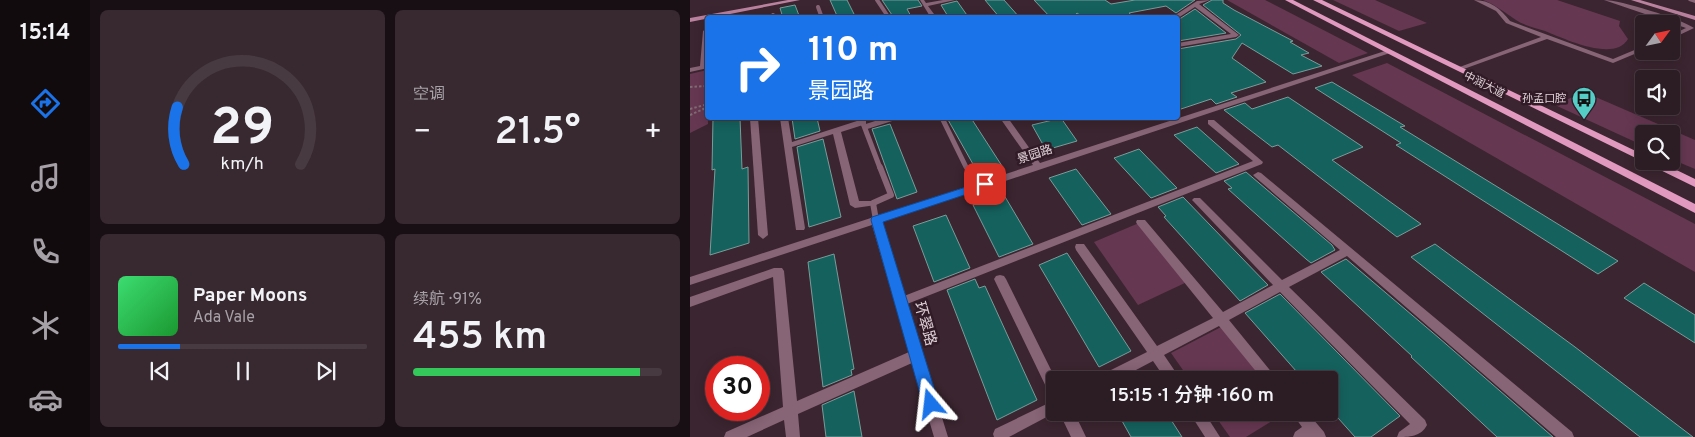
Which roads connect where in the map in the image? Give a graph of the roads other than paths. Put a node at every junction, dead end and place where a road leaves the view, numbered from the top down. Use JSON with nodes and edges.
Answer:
{"nodes":[{"id":1,"x":786,"y":0,"type":"edge"},
{"id":2,"x":797,"y":0,"type":"edge"},
{"id":3,"x":878,"y":0,"type":"edge"},
{"id":4,"x":952,"y":0,"type":"edge"},
{"id":5,"x":1207,"y":0,"type":"edge"},
{"id":6,"x":1288,"y":0,"type":"edge"},
{"id":7,"x":1316,"y":0,"type":"edge"},
{"id":8,"x":1476,"y":0,"type":"edge"},
{"id":9,"x":1607,"y":0,"type":"edge"},
{"id":10,"x":1634,"y":0,"type":"edge"},
{"id":11,"x":1691,"y":0,"type":"edge"},
{"id":12,"x":1695,"y":1,"type":"edge"},
{"id":13,"x":923,"y":3,"type":"edge"},
{"id":14,"x":1195,"y":4,"type":"junction"},
{"id":15,"x":818,"y":7,"type":"dead end"},
{"id":16,"x":710,"y":15,"type":"edge"},
{"id":17,"x":713,"y":15,"type":"edge"},
{"id":18,"x":821,"y":15,"type":"edge"},
{"id":19,"x":887,"y":15,"type":"edge"},
{"id":20,"x":932,"y":15,"type":"edge"},
{"id":21,"x":1178,"y":15,"type":"edge"},
{"id":22,"x":1655,"y":15,"type":"edge"},
{"id":23,"x":705,"y":16,"type":"edge"},
{"id":24,"x":705,"y":16,"type":"edge"},
{"id":25,"x":1695,"y":18,"type":"edge"},
{"id":26,"x":690,"y":19,"type":"edge"},
{"id":27,"x":1680,"y":24,"type":"edge"},
{"id":28,"x":1680,"y":33,"type":"edge"},
{"id":29,"x":1547,"y":37,"type":"junction"},
{"id":30,"x":1180,"y":45,"type":"edge"},
{"id":31,"x":1388,"y":52,"type":"junction"},
{"id":32,"x":1635,"y":52,"type":"edge"},
{"id":33,"x":705,"y":67,"type":"edge"},
{"id":34,"x":1459,"y":69,"type":"junction"},
{"id":35,"x":690,"y":70,"type":"edge"},
{"id":36,"x":754,"y":120,"type":"edge"},
{"id":37,"x":784,"y":120,"type":"edge"},
{"id":38,"x":878,"y":120,"type":"edge"},
{"id":39,"x":943,"y":120,"type":"edge"},
{"id":40,"x":1005,"y":120,"type":"edge"},
{"id":41,"x":863,"y":122,"type":"edge"},
{"id":42,"x":1211,"y":122,"type":"dead end"},
{"id":43,"x":836,"y":130,"type":"junction"},
{"id":44,"x":788,"y":146,"type":"junction"},
{"id":45,"x":1635,"y":154,"type":"edge"},
{"id":46,"x":966,"y":167,"type":"dead end"},
{"id":47,"x":1039,"y":167,"type":"junction"},
{"id":48,"x":1668,"y":170,"type":"edge"},
{"id":49,"x":1258,"y":175,"type":"dead end"},
{"id":50,"x":1695,"y":183,"type":"edge"},
{"id":51,"x":1197,"y":200,"type":"dead end"},
{"id":52,"x":873,"y":203,"type":"junction"},
{"id":53,"x":1695,"y":208,"type":"edge"},
{"id":54,"x":876,"y":220,"type":"junction"},
{"id":55,"x":1141,"y":222,"type":"dead end"},
{"id":56,"x":800,"y":228,"type":"dead end"},
{"id":57,"x":763,"y":235,"type":"dead end"},
{"id":58,"x":1080,"y":247,"type":"dead end"},
{"id":59,"x":1348,"y":251,"type":"junction"},
{"id":60,"x":1000,"y":279,"type":"dead end"},
{"id":61,"x":690,"y":281,"type":"edge"},
{"id":62,"x":1281,"y":286,"type":"junction"},
{"id":63,"x":690,"y":302,"type":"edge"},
{"id":64,"x":901,"y":302,"type":"junction"},
{"id":65,"x":1221,"y":319,"type":"junction"},
{"id":66,"x":1155,"y":353,"type":"junction"},
{"id":67,"x":916,"y":355,"type":"junction"},
{"id":68,"x":1121,"y":371,"type":"edge"},
{"id":69,"x":1168,"y":371,"type":"edge"},
{"id":70,"x":1264,"y":371,"type":"edge"},
{"id":71,"x":1046,"y":373,"type":"edge"},
{"id":72,"x":791,"y":411,"type":"junction"},
{"id":73,"x":1046,"y":411,"type":"edge"},
{"id":74,"x":1070,"y":421,"type":"edge"},
{"id":75,"x":1202,"y":421,"type":"edge"},
{"id":76,"x":1303,"y":421,"type":"edge"},
{"id":77,"x":1000,"y":434,"type":"dead end"},
{"id":78,"x":1310,"y":434,"type":"edge"},
{"id":79,"x":732,"y":437,"type":"edge"},
{"id":80,"x":793,"y":437,"type":"edge"},
{"id":81,"x":941,"y":437,"type":"edge"},
{"id":82,"x":1078,"y":437,"type":"edge"},
{"id":83,"x":1213,"y":437,"type":"edge"},
{"id":84,"x":1404,"y":437,"type":"edge"},
{"id":85,"x":1567,"y":437,"type":"edge"}],
"edges":[{"from":1,"to":16,"type":"street"},
{"from":2,"to":17,"type":"street"},
{"from":3,"to":19,"type":"lane"},
{"from":4,"to":13,"type":"street"},
{"from":5,"to":14,"type":"street"},
{"from":6,"to":31,"type":"main road","name":"中润大道"},
{"from":7,"to":34,"type":"main road","name":"中润大道"},
{"from":8,"to":29,"type":"street"},
{"from":9,"to":22,"type":"street"},
{"from":10,"to":25,"type":"street"},
{"from":11,"to":12,"type":"street"},
{"from":13,"to":20,"type":"street"},
{"from":14,"to":21,"type":"street"},
{"from":14,"to":30,"type":"street"},
{"from":15,"to":18,"type":"lane"},
{"from":23,"to":26,"type":"street"},
{"from":24,"to":26,"type":"street"},
{"from":27,"to":28,"type":"street"},
{"from":29,"to":32,"type":"street"},
{"from":29,"to":34,"type":"street"},
{"from":31,"to":47,"type":"street","name":"景园路"},
{"from":31,"to":53,"type":"main road","name":"中润大道"},
{"from":33,"to":35,"type":"street"},
{"from":34,"to":45,"type":"main road","name":"中润大道"},
{"from":36,"to":57,"type":"street"},
{"from":37,"to":44,"type":"street"},
{"from":38,"to":41,"type":"lane"},
{"from":39,"to":46,"type":"lane"},
{"from":40,"to":47,"type":"street"},
{"from":41,"to":43,"type":"street"},
{"from":41,"to":52,"type":"lane"},
{"from":42,"to":64,"type":"street"},
{"from":43,"to":44,"type":"street"},
{"from":43,"to":52,"type":"street"},
{"from":44,"to":56,"type":"street"},
{"from":47,"to":54,"type":"street","name":"景园路"},
{"from":48,"to":50,"type":"main road"},
{"from":49,"to":59,"type":"street"},
{"from":51,"to":62,"type":"street"},
{"from":52,"to":54,"type":"lane"},
{"from":54,"to":61,"type":"street","name":"景园路"},
{"from":54,"to":64,"type":"street","name":"环翠路"},
{"from":55,"to":65,"type":"street"},
{"from":58,"to":66,"type":"street"},
{"from":59,"to":62,"type":"street"},
{"from":59,"to":85,"type":"street"},
{"from":60,"to":71,"type":"street"},
{"from":62,"to":65,"type":"street"},
{"from":62,"to":84,"type":"street"},
{"from":63,"to":72,"type":"street"},
{"from":64,"to":67,"type":"street","name":"环翠路"},
{"from":65,"to":66,"type":"street"},
{"from":65,"to":70,"type":"street"},
{"from":66,"to":68,"type":"street"},
{"from":66,"to":69,"type":"street"},
{"from":67,"to":72,"type":"street"},
{"from":67,"to":81,"type":"street","name":"环翠路"},
{"from":72,"to":79,"type":"street"},
{"from":72,"to":80,"type":"street"},
{"from":73,"to":77,"type":"street"},
{"from":74,"to":82,"type":"street"},
{"from":75,"to":83,"type":"street"},
{"from":76,"to":78,"type":"street"}]}
